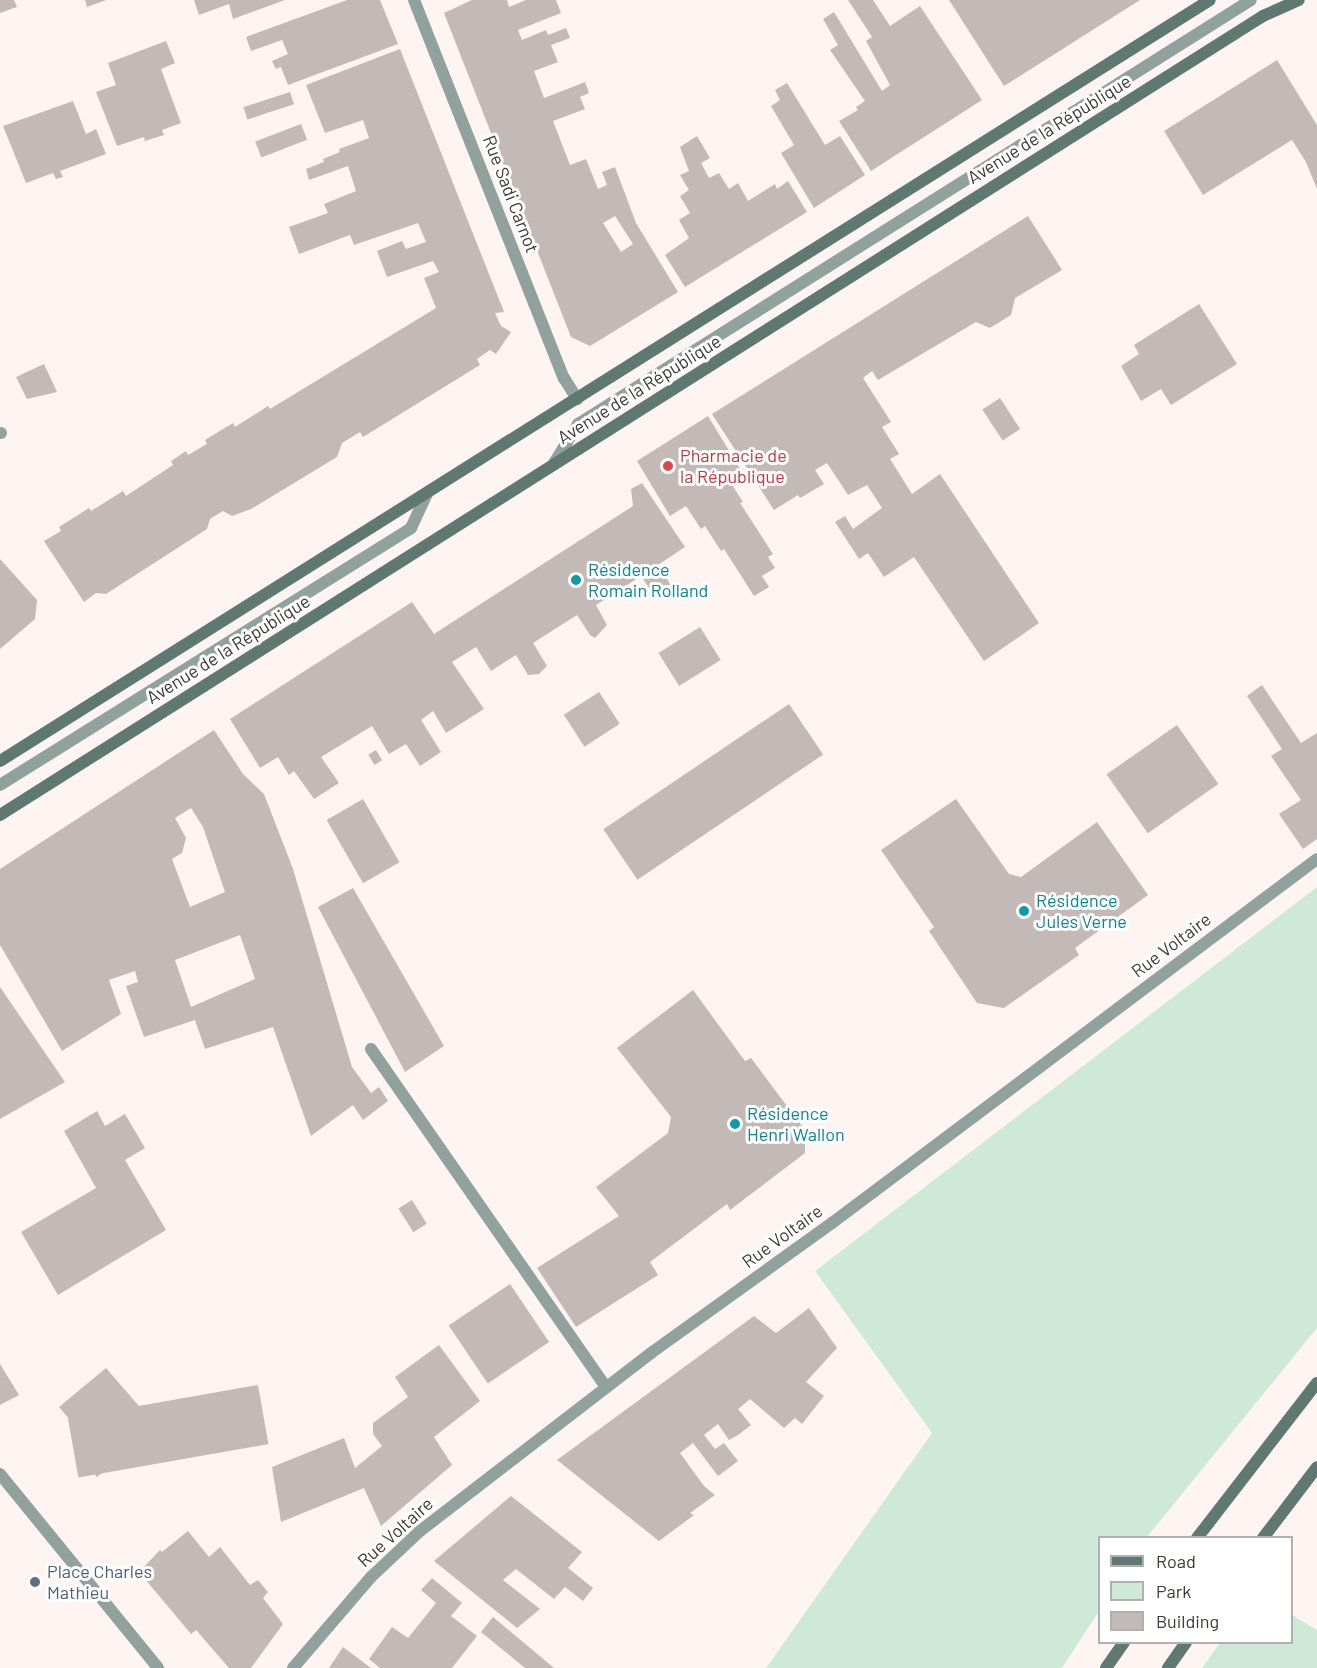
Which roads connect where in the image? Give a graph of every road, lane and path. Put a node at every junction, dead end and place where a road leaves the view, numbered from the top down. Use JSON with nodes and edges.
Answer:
{"nodes":[{"id":1,"x":414,"y":0,"type":"edge"},
{"id":2,"x":1210,"y":0,"type":"edge"},
{"id":3,"x":1251,"y":0,"type":"edge"},
{"id":4,"x":1299,"y":0,"type":"edge"},
{"id":5,"x":577,"y":399,"type":"junction"},
{"id":6,"x":552,"y":465,"type":"junction"},
{"id":7,"x":427,"y":493,"type":"junction"},
{"id":8,"x":0,"y":761,"type":"edge"},
{"id":9,"x":0,"y":785,"type":"edge"},
{"id":10,"x":0,"y":814,"type":"edge"},
{"id":11,"x":1317,"y":859,"type":"edge"},
{"id":12,"x":371,"y":1049,"type":"dead end"},
{"id":13,"x":1317,"y":1383,"type":"edge"},
{"id":14,"x":606,"y":1387,"type":"junction"},
{"id":15,"x":1317,"y":1467,"type":"edge"},
{"id":16,"x":0,"y":1474,"type":"edge"},
{"id":17,"x":1199,"y":1536,"type":"edge"},
{"id":18,"x":1265,"y":1536,"type":"edge"},
{"id":19,"x":1123,"y":1644,"type":"edge"},
{"id":20,"x":1185,"y":1644,"type":"edge"},
{"id":21,"x":158,"y":1668,"type":"edge"},
{"id":22,"x":293,"y":1668,"type":"edge"},
{"id":23,"x":1106,"y":1668,"type":"edge"},
{"id":24,"x":1168,"y":1668,"type":"edge"}],
"edges":[{"from":1,"to":5,"type":"street","name":"Rue Sadi Carnot"},
{"from":2,"to":5,"type":"main road","name":"Avenue de la République"},
{"from":3,"to":6,"type":"street"},
{"from":4,"to":6,"type":"main road","name":"Avenue de la République"},
{"from":5,"to":7,"type":"main road","name":"Avenue de la République"},
{"from":6,"to":10,"type":"main road","name":"Avenue de la République"},
{"from":7,"to":8,"type":"main road","name":"Avenue de la République"},
{"from":7,"to":9,"type":"street"},
{"from":11,"to":14,"type":"street","name":"Rue Voltaire"},
{"from":12,"to":14,"type":"street"},
{"from":13,"to":17,"type":"main road"},
{"from":14,"to":22,"type":"street","name":"Rue Voltaire"},
{"from":15,"to":18,"type":"main road"},
{"from":16,"to":21,"type":"street"},
{"from":19,"to":23,"type":"main road"},
{"from":20,"to":24,"type":"main road"}]}
